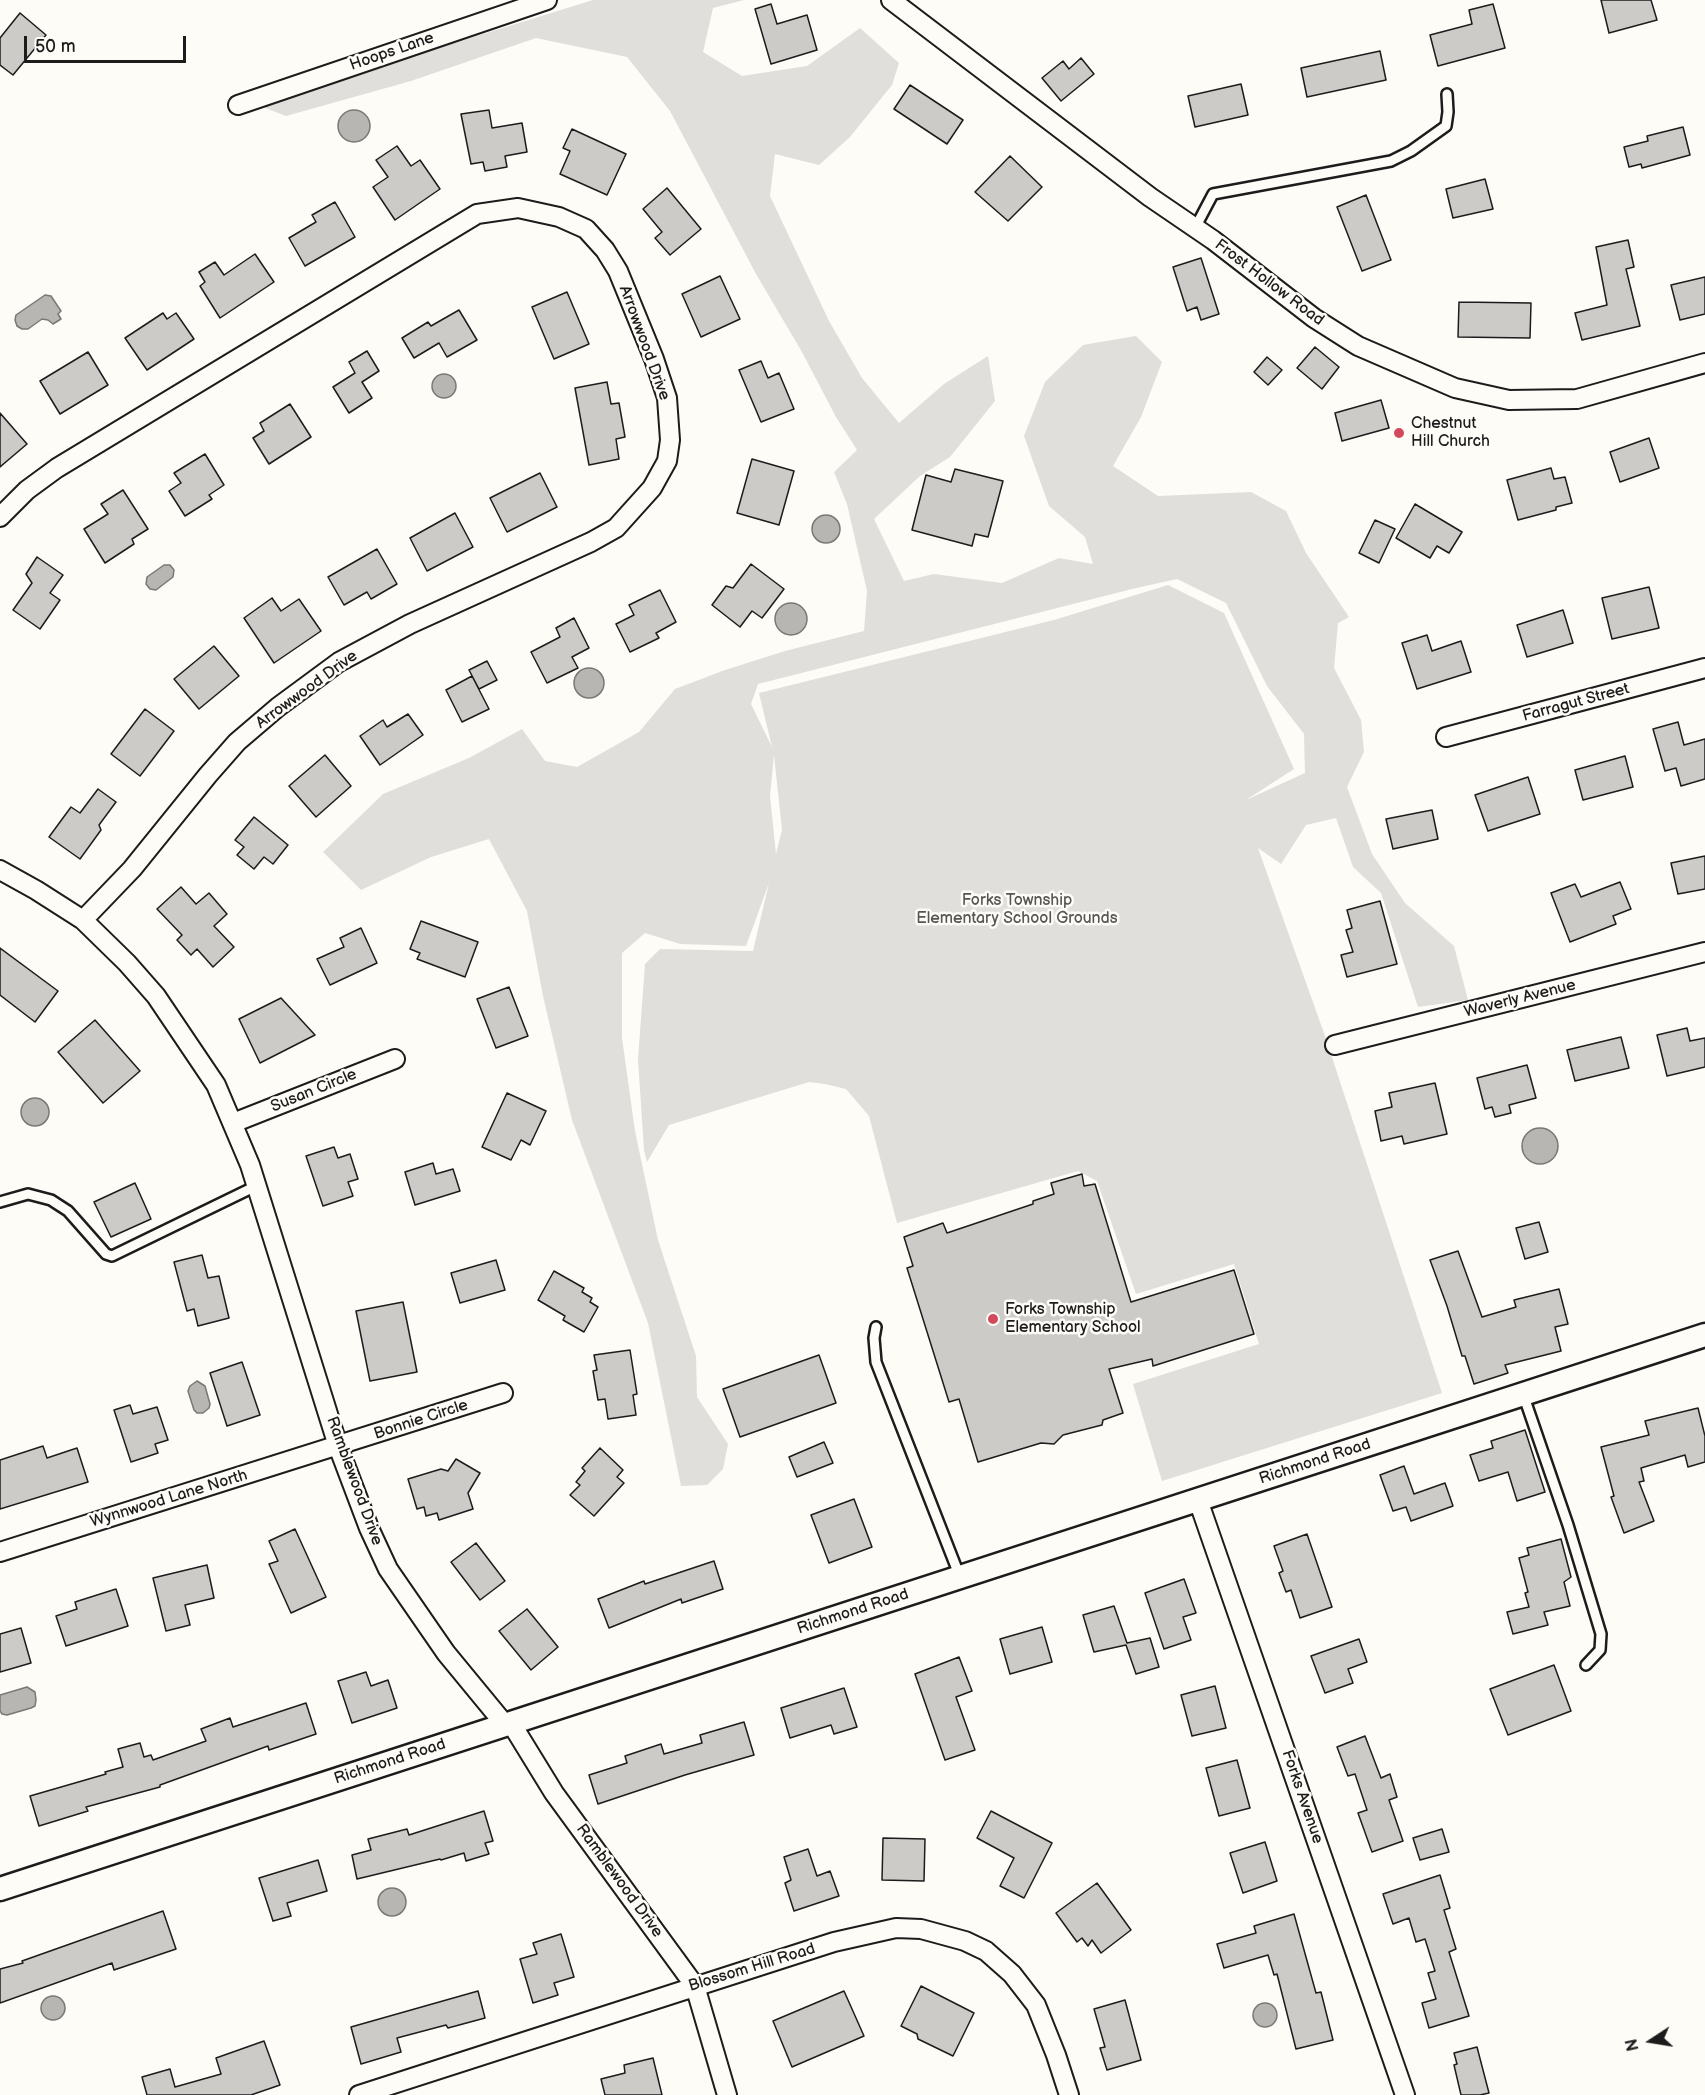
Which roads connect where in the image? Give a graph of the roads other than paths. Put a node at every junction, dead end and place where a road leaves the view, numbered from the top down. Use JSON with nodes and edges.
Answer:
{"nodes":[{"id":1,"x":547,"y":0,"type":"edge"},
{"id":2,"x":891,"y":0,"type":"edge"},
{"id":3,"x":1448,"y":94,"type":"dead end"},
{"id":4,"x":238,"y":105,"type":"dead end"},
{"id":5,"x":1195,"y":228,"type":"junction"},
{"id":6,"x":1705,"y":363,"type":"edge"},
{"id":7,"x":0,"y":517,"type":"edge"},
{"id":8,"x":1705,"y":668,"type":"edge"},
{"id":9,"x":1446,"y":737,"type":"dead end"},
{"id":10,"x":0,"y":870,"type":"edge"},
{"id":11,"x":83,"y":921,"type":"junction"},
{"id":12,"x":1705,"y":952,"type":"edge"},
{"id":13,"x":1335,"y":1045,"type":"dead end"},
{"id":14,"x":395,"y":1059,"type":"dead end"},
{"id":15,"x":233,"y":1123,"type":"junction"},
{"id":16,"x":256,"y":1186,"type":"junction"},
{"id":17,"x":0,"y":1202,"type":"edge"},
{"id":18,"x":876,"y":1327,"type":"dead end"},
{"id":19,"x":1705,"y":1335,"type":"edge"},
{"id":20,"x":503,"y":1393,"type":"dead end"},
{"id":21,"x":1523,"y":1394,"type":"junction"},
{"id":22,"x":338,"y":1446,"type":"junction"},
{"id":23,"x":1198,"y":1500,"type":"junction"},
{"id":24,"x":0,"y":1552,"type":"edge"},
{"id":25,"x":960,"y":1577,"type":"junction"},
{"id":26,"x":1586,"y":1665,"type":"dead end"},
{"id":27,"x":511,"y":1723,"type":"junction"},
{"id":28,"x":0,"y":1889,"type":"edge"},
{"id":29,"x":695,"y":1986,"type":"junction"},
{"id":30,"x":359,"y":2095,"type":"edge"},
{"id":31,"x":728,"y":2095,"type":"edge"},
{"id":32,"x":1069,"y":2095,"type":"edge"},
{"id":33,"x":1405,"y":2095,"type":"edge"}],
"edges":[{"from":1,"to":4,"type":"street","name":"Hoops Lane"},
{"from":2,"to":5,"type":"street","name":"Frost Hollow Road"},
{"from":3,"to":5,"type":"lane"},
{"from":5,"to":6,"type":"street","name":"Frost Hollow Road"},
{"from":7,"to":11,"type":"street","name":"Arrowwood Drive"},
{"from":8,"to":9,"type":"street","name":"Farragut Street"},
{"from":10,"to":11,"type":"street","name":"Ramblewood Drive"},
{"from":11,"to":15,"type":"street","name":"Ramblewood Drive"},
{"from":12,"to":13,"type":"street","name":"Waverly Avenue"},
{"from":14,"to":15,"type":"street","name":"Susan Circle"},
{"from":15,"to":16,"type":"street","name":"Ramblewood Drive"},
{"from":16,"to":17,"type":"lane"},
{"from":16,"to":22,"type":"street","name":"Ramblewood Drive"},
{"from":18,"to":25,"type":"lane"},
{"from":19,"to":21,"type":"street","name":"Richmond Road"},
{"from":20,"to":22,"type":"street","name":"Bonnie Circle"},
{"from":21,"to":23,"type":"street","name":"Richmond Road"},
{"from":21,"to":26,"type":"lane"},
{"from":22,"to":24,"type":"street","name":"Wynnwood Lane North"},
{"from":22,"to":27,"type":"street","name":"Ramblewood Drive"},
{"from":23,"to":25,"type":"street","name":"Richmond Road"},
{"from":23,"to":33,"type":"street","name":"Forks Avenue"},
{"from":25,"to":27,"type":"street","name":"Richmond Road"},
{"from":27,"to":28,"type":"street","name":"Richmond Road"},
{"from":27,"to":29,"type":"street","name":"Ramblewood Drive"},
{"from":29,"to":30,"type":"street","name":"Blossom Hill Road"},
{"from":29,"to":31,"type":"street","name":"Ramblewood Drive"},
{"from":29,"to":32,"type":"street","name":"Blossom Hill Road"}]}
